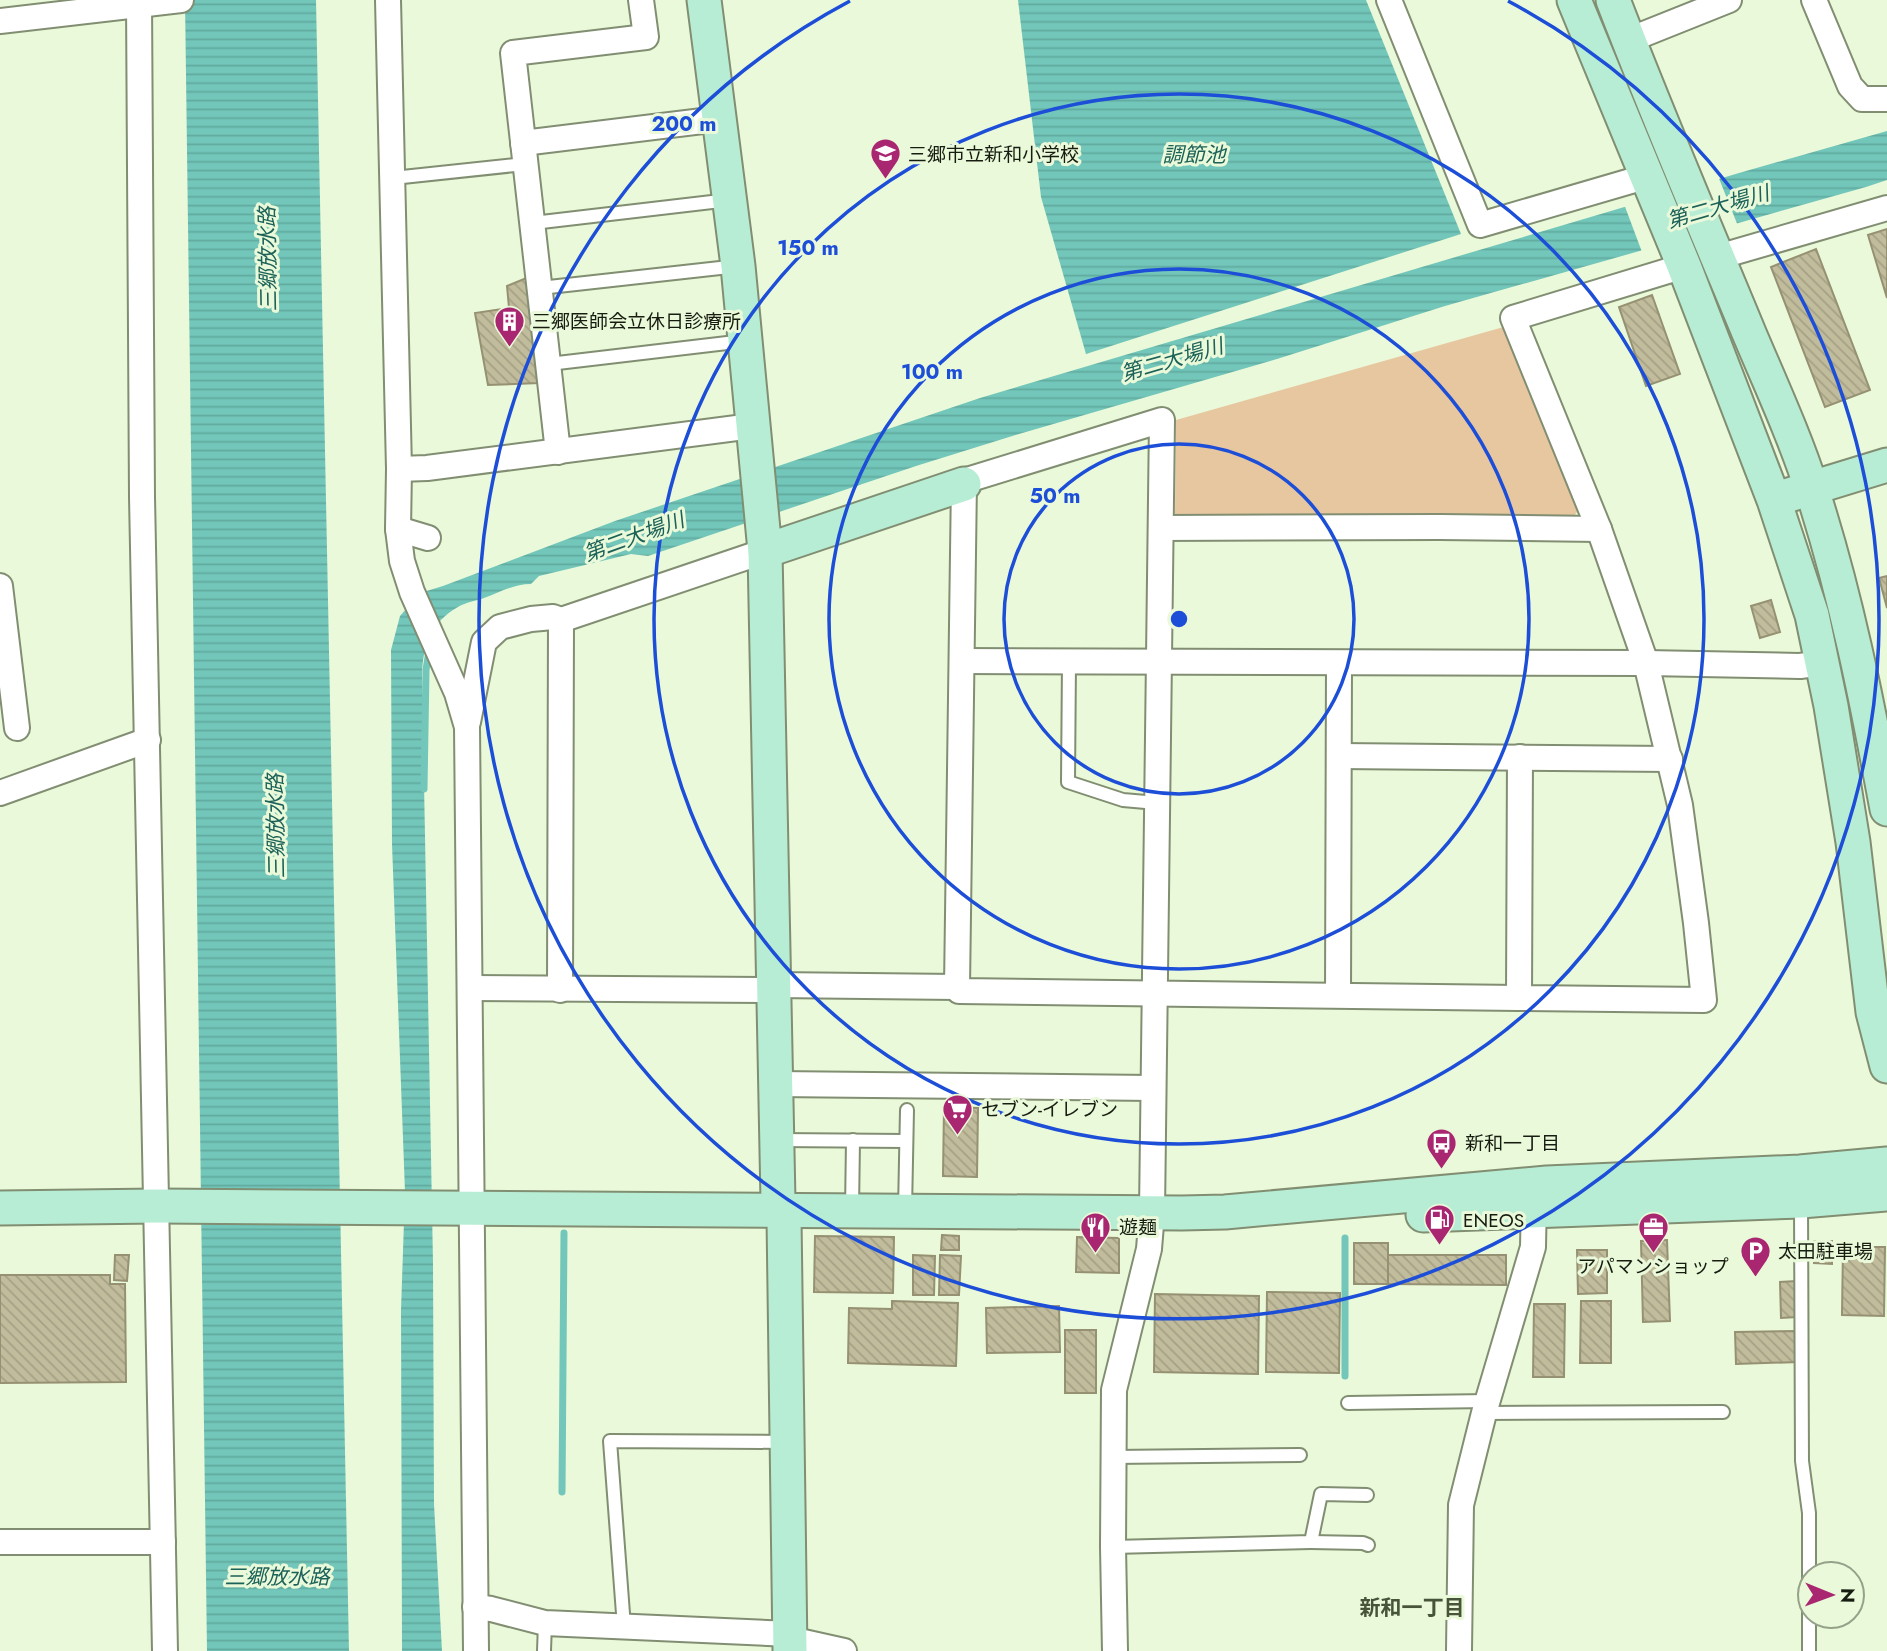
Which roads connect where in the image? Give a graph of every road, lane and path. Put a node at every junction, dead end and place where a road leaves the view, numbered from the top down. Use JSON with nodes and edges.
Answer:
{"nodes":[{"id":1,"x":388,"y":0,"type":"edge"},
{"id":2,"x":641,"y":0,"type":"edge"},
{"id":3,"x":704,"y":0,"type":"edge"},
{"id":4,"x":1389,"y":0,"type":"edge"},
{"id":5,"x":1574,"y":0,"type":"edge"},
{"id":6,"x":1614,"y":0,"type":"edge"},
{"id":7,"x":1729,"y":0,"type":"edge"},
{"id":8,"x":1814,"y":0,"type":"edge"},
{"id":9,"x":174,"y":1,"type":"edge"},
{"id":10,"x":139,"y":3,"type":"edge"},
{"id":11,"x":0,"y":21,"type":"edge"},
{"id":12,"x":1629,"y":40,"type":"junction"},
{"id":13,"x":1887,"y":99,"type":"edge"},
{"id":14,"x":719,"y":119,"type":"junction"},
{"id":15,"x":524,"y":154,"type":"junction"},
{"id":16,"x":393,"y":178,"type":"junction"},
{"id":17,"x":1662,"y":180,"type":"junction"},
{"id":18,"x":729,"y":200,"type":"junction"},
{"id":19,"x":1887,"y":208,"type":"edge"},
{"id":20,"x":533,"y":223,"type":"junction"},
{"id":21,"x":1715,"y":251,"type":"junction"},
{"id":22,"x":1683,"y":261,"type":"junction"},
{"id":23,"x":738,"y":266,"type":"junction"},
{"id":24,"x":540,"y":288,"type":"junction"},
{"id":25,"x":745,"y":341,"type":"junction"},
{"id":26,"x":549,"y":364,"type":"junction"},
{"id":27,"x":752,"y":426,"type":"junction"},
{"id":28,"x":558,"y":452,"type":"junction"},
{"id":29,"x":1887,"y":465,"type":"edge"},
{"id":30,"x":399,"y":469,"type":"junction"},
{"id":31,"x":964,"y":485,"type":"junction"},
{"id":32,"x":1811,"y":489,"type":"junction"},
{"id":33,"x":1773,"y":500,"type":"junction"},
{"id":34,"x":1161,"y":528,"type":"junction"},
{"id":35,"x":398,"y":529,"type":"junction"},
{"id":36,"x":1599,"y":529,"type":"junction"},
{"id":37,"x":428,"y":538,"type":"dead end"},
{"id":38,"x":765,"y":544,"type":"junction"},
{"id":39,"x":0,"y":586,"type":"edge"},
{"id":40,"x":561,"y":620,"type":"junction"},
{"id":41,"x":962,"y":661,"type":"junction"},
{"id":42,"x":1069,"y":662,"type":"junction"},
{"id":43,"x":1158,"y":663,"type":"junction"},
{"id":44,"x":1339,"y":663,"type":"junction"},
{"id":45,"x":1646,"y":663,"type":"junction"},
{"id":46,"x":1823,"y":663,"type":"junction"},
{"id":47,"x":467,"y":727,"type":"junction"},
{"id":48,"x":17,"y":728,"type":"dead end"},
{"id":49,"x":148,"y":740,"type":"junction"},
{"id":50,"x":1339,"y":756,"type":"junction"},
{"id":51,"x":1520,"y":757,"type":"junction"},
{"id":52,"x":1670,"y":759,"type":"junction"},
{"id":53,"x":0,"y":793,"type":"edge"},
{"id":54,"x":1157,"y":803,"type":"junction"},
{"id":55,"x":1887,"y":809,"type":"edge"},
{"id":56,"x":957,"y":987,"type":"junction"},
{"id":57,"x":471,"y":988,"type":"junction"},
{"id":58,"x":774,"y":988,"type":"junction"},
{"id":59,"x":560,"y":990,"type":"junction"},
{"id":60,"x":1155,"y":994,"type":"junction"},
{"id":61,"x":1338,"y":995,"type":"junction"},
{"id":62,"x":1520,"y":998,"type":"junction"},
{"id":63,"x":1887,"y":1066,"type":"edge"},
{"id":64,"x":776,"y":1084,"type":"junction"},
{"id":65,"x":1153,"y":1088,"type":"junction"},
{"id":66,"x":907,"y":1110,"type":"dead end"},
{"id":67,"x":777,"y":1140,"type":"junction"},
{"id":68,"x":853,"y":1140,"type":"junction"},
{"id":69,"x":906,"y":1141,"type":"junction"},
{"id":70,"x":1887,"y":1164,"type":"edge"},
{"id":71,"x":1887,"y":1194,"type":"edge"},
{"id":72,"x":1534,"y":1198,"type":"junction"},
{"id":73,"x":1801,"y":1201,"type":"junction"},
{"id":74,"x":173,"y":1206,"type":"junction"},
{"id":75,"x":0,"y":1208,"type":"edge"},
{"id":76,"x":467,"y":1209,"type":"junction"},
{"id":77,"x":781,"y":1210,"type":"junction"},
{"id":78,"x":852,"y":1210,"type":"junction"},
{"id":79,"x":905,"y":1210,"type":"junction"},
{"id":80,"x":1152,"y":1212,"type":"junction"},
{"id":81,"x":1348,"y":1404,"type":"dead end"},
{"id":82,"x":1486,"y":1407,"type":"junction"},
{"id":83,"x":1723,"y":1412,"type":"dead end"},
{"id":84,"x":787,"y":1442,"type":"junction"},
{"id":85,"x":1300,"y":1455,"type":"dead end"},
{"id":86,"x":1113,"y":1457,"type":"junction"},
{"id":87,"x":1367,"y":1494,"type":"dead end"},
{"id":88,"x":0,"y":1542,"type":"edge"},
{"id":89,"x":163,"y":1542,"type":"junction"},
{"id":90,"x":1311,"y":1542,"type":"junction"},
{"id":91,"x":1368,"y":1545,"type":"dead end"},
{"id":92,"x":1113,"y":1547,"type":"junction"},
{"id":93,"x":475,"y":1607,"type":"junction"},
{"id":94,"x":545,"y":1623,"type":"junction"},
{"id":95,"x":624,"y":1627,"type":"junction"},
{"id":96,"x":790,"y":1641,"type":"edge"},
{"id":97,"x":165,"y":1651,"type":"edge"},
{"id":98,"x":476,"y":1651,"type":"edge"},
{"id":99,"x":544,"y":1651,"type":"edge"},
{"id":100,"x":844,"y":1651,"type":"edge"},
{"id":101,"x":1115,"y":1651,"type":"edge"},
{"id":102,"x":1460,"y":1651,"type":"edge"},
{"id":103,"x":1809,"y":1651,"type":"edge"}],
"edges":[{"from":1,"to":16,"type":"street"},
{"from":2,"to":15,"type":"street"},
{"from":3,"to":14,"type":"street"},
{"from":4,"to":17,"type":"street"},
{"from":5,"to":17,"type":"street"},
{"from":6,"to":12,"type":"street"},
{"from":7,"to":12,"type":"street"},
{"from":8,"to":13,"type":"street"},
{"from":9,"to":10,"type":"street"},
{"from":10,"to":11,"type":"street"},
{"from":10,"to":49,"type":"street"},
{"from":12,"to":17,"type":"street"},
{"from":14,"to":15,"type":"street"},
{"from":14,"to":18,"type":"street"},
{"from":15,"to":16,"type":"lane"},
{"from":15,"to":20,"type":"street"},
{"from":16,"to":30,"type":"street"},
{"from":17,"to":21,"type":"street"},
{"from":17,"to":22,"type":"street"},
{"from":18,"to":20,"type":"lane"},
{"from":18,"to":23,"type":"street"},
{"from":19,"to":21,"type":"street"},
{"from":20,"to":24,"type":"street"},
{"from":21,"to":32,"type":"street"},
{"from":22,"to":33,"type":"street"},
{"from":22,"to":36,"type":"street"},
{"from":23,"to":24,"type":"lane"},
{"from":23,"to":25,"type":"street"},
{"from":24,"to":26,"type":"street"},
{"from":25,"to":26,"type":"lane"},
{"from":25,"to":27,"type":"street"},
{"from":26,"to":28,"type":"street"},
{"from":27,"to":28,"type":"street"},
{"from":27,"to":38,"type":"street"},
{"from":28,"to":30,"type":"street"},
{"from":29,"to":32,"type":"street"},
{"from":30,"to":35,"type":"street"},
{"from":31,"to":34,"type":"street"},
{"from":31,"to":38,"type":"street"},
{"from":31,"to":41,"type":"street"},
{"from":32,"to":33,"type":"street"},
{"from":32,"to":55,"type":"street"},
{"from":33,"to":46,"type":"street"},
{"from":34,"to":36,"type":"street"},
{"from":34,"to":43,"type":"street"},
{"from":35,"to":37,"type":"street"},
{"from":35,"to":47,"type":"street"},
{"from":36,"to":45,"type":"street"},
{"from":38,"to":40,"type":"street"},
{"from":38,"to":58,"type":"street"},
{"from":39,"to":48,"type":"street"},
{"from":40,"to":47,"type":"street"},
{"from":40,"to":59,"type":"street"},
{"from":41,"to":42,"type":"street"},
{"from":41,"to":56,"type":"street"},
{"from":42,"to":43,"type":"street"},
{"from":42,"to":54,"type":"lane"},
{"from":43,"to":44,"type":"street"},
{"from":43,"to":54,"type":"street"},
{"from":44,"to":45,"type":"street"},
{"from":44,"to":50,"type":"street"},
{"from":45,"to":46,"type":"street"},
{"from":45,"to":52,"type":"street"},
{"from":46,"to":63,"type":"street"},
{"from":47,"to":57,"type":"street"},
{"from":49,"to":53,"type":"street"},
{"from":49,"to":74,"type":"street"},
{"from":50,"to":51,"type":"street"},
{"from":50,"to":61,"type":"street"},
{"from":51,"to":52,"type":"street"},
{"from":51,"to":62,"type":"street"},
{"from":52,"to":62,"type":"street"},
{"from":54,"to":60,"type":"street"},
{"from":56,"to":58,"type":"street"},
{"from":56,"to":60,"type":"street"},
{"from":57,"to":59,"type":"street"},
{"from":57,"to":76,"type":"street"},
{"from":58,"to":59,"type":"street"},
{"from":58,"to":64,"type":"street"},
{"from":60,"to":61,"type":"street"},
{"from":60,"to":65,"type":"street"},
{"from":61,"to":62,"type":"street"},
{"from":64,"to":65,"type":"street"},
{"from":64,"to":67,"type":"street"},
{"from":65,"to":80,"type":"street"},
{"from":66,"to":69,"type":"lane"},
{"from":67,"to":68,"type":"lane"},
{"from":67,"to":77,"type":"street"},
{"from":68,"to":69,"type":"lane"},
{"from":68,"to":78,"type":"lane"},
{"from":69,"to":79,"type":"lane"},
{"from":70,"to":72,"type":"street"},
{"from":71,"to":73,"type":"street"},
{"from":72,"to":73,"type":"street"},
{"from":72,"to":80,"type":"street"},
{"from":72,"to":82,"type":"street"},
{"from":73,"to":103,"type":"lane"},
{"from":74,"to":75,"type":"street"},
{"from":74,"to":76,"type":"street"},
{"from":74,"to":89,"type":"street"},
{"from":76,"to":77,"type":"street"},
{"from":76,"to":93,"type":"street"},
{"from":77,"to":78,"type":"street"},
{"from":77,"to":84,"type":"street"},
{"from":78,"to":79,"type":"street"},
{"from":79,"to":80,"type":"street"},
{"from":80,"to":86,"type":"street"},
{"from":81,"to":82,"type":"lane"},
{"from":82,"to":83,"type":"lane"},
{"from":82,"to":102,"type":"street"},
{"from":84,"to":95,"type":"lane"},
{"from":84,"to":96,"type":"street"},
{"from":85,"to":86,"type":"lane"},
{"from":86,"to":92,"type":"street"},
{"from":87,"to":90,"type":"lane"},
{"from":88,"to":89,"type":"street"},
{"from":89,"to":97,"type":"street"},
{"from":90,"to":91,"type":"lane"},
{"from":90,"to":92,"type":"lane"},
{"from":92,"to":101,"type":"street"},
{"from":93,"to":94,"type":"street"},
{"from":93,"to":98,"type":"street"},
{"from":94,"to":95,"type":"street"},
{"from":94,"to":99,"type":"lane"},
{"from":95,"to":96,"type":"street"},
{"from":96,"to":100,"type":"street"}]}
